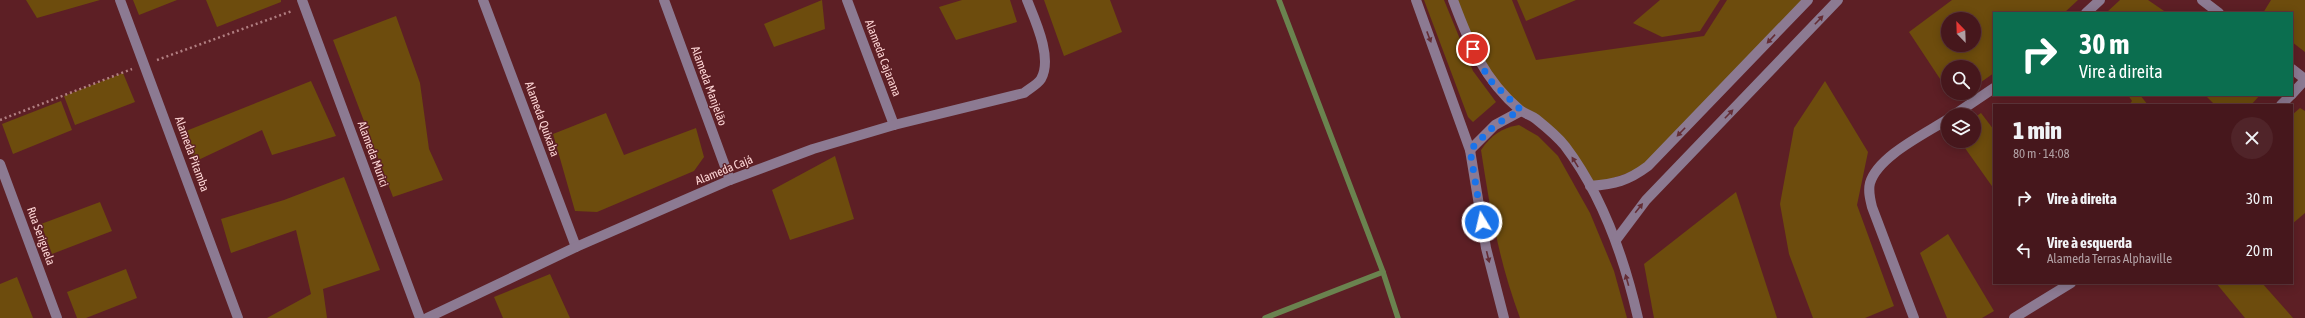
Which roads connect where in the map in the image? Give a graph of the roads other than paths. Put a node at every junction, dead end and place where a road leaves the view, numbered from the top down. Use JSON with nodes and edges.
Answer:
{"nodes":[{"id":1,"x":120,"y":0,"type":"edge"},
{"id":2,"x":484,"y":0,"type":"edge"},
{"id":3,"x":664,"y":0,"type":"edge"},
{"id":4,"x":847,"y":0,"type":"edge"},
{"id":5,"x":1027,"y":0,"type":"edge"},
{"id":6,"x":1416,"y":0,"type":"edge"},
{"id":7,"x":1453,"y":0,"type":"edge"},
{"id":8,"x":1808,"y":0,"type":"edge"},
{"id":9,"x":1838,"y":0,"type":"edge"},
{"id":10,"x":2100,"y":0,"type":"edge"},
{"id":11,"x":2202,"y":0,"type":"edge"},
{"id":12,"x":303,"y":3,"type":"edge"},
{"id":13,"x":2087,"y":12,"type":"edge"},
{"id":14,"x":2218,"y":12,"type":"edge"},
{"id":15,"x":2293,"y":70,"type":"edge"},
{"id":16,"x":2305,"y":79,"type":"edge"},
{"id":17,"x":1993,"y":89,"type":"edge"},
{"id":18,"x":2293,"y":92,"type":"edge"},
{"id":19,"x":2289,"y":96,"type":"edge"},
{"id":20,"x":2282,"y":104,"type":"edge"},
{"id":21,"x":1964,"y":108,"type":"edge"},
{"id":22,"x":1521,"y":110,"type":"junction"},
{"id":23,"x":1941,"y":124,"type":"edge"},
{"id":24,"x":894,"y":125,"type":"junction"},
{"id":25,"x":1470,"y":150,"type":"junction"},
{"id":26,"x":0,"y":164,"type":"edge"},
{"id":27,"x":730,"y":180,"type":"junction"},
{"id":28,"x":1590,"y":186,"type":"junction"},
{"id":29,"x":1616,"y":240,"type":"junction"},
{"id":30,"x":576,"y":247,"type":"junction"},
{"id":31,"x":2069,"y":284,"type":"edge"},
{"id":32,"x":57,"y":318,"type":"edge"},
{"id":33,"x":238,"y":318,"type":"edge"},
{"id":34,"x":420,"y":318,"type":"edge"},
{"id":35,"x":427,"y":318,"type":"edge"},
{"id":36,"x":1504,"y":318,"type":"edge"},
{"id":37,"x":1638,"y":318,"type":"edge"},
{"id":38,"x":1914,"y":318,"type":"edge"},
{"id":39,"x":2014,"y":318,"type":"edge"}],
"edges":[{"from":1,"to":33,"type":"street","name":"Alameda Pitamba"},
{"from":2,"to":30,"type":"street","name":"Alameda Quixaba"},
{"from":3,"to":27,"type":"street","name":"Alameda Manjelão"},
{"from":4,"to":24,"type":"street","name":"Alameda Cajarana"},
{"from":5,"to":24,"type":"street","name":"Alameda Cajá"},
{"from":6,"to":25,"type":"street","one_way":true},
{"from":7,"to":22,"type":"street"},
{"from":8,"to":28,"type":"street","one_way":true},
{"from":29,"to":9,"type":"street","one_way":true},
{"from":10,"to":13,"type":"street"},
{"from":11,"to":14,"type":"street"},
{"from":12,"to":34,"type":"street","name":"Alameda Murici"},
{"from":15,"to":16,"type":"street"},
{"from":16,"to":18,"type":"street"},
{"from":17,"to":21,"type":"street"},
{"from":19,"to":20,"type":"street"},
{"from":22,"to":25,"type":"street"},
{"from":28,"to":22,"type":"street","one_way":true},
{"from":23,"to":38,"type":"street"},
{"from":24,"to":27,"type":"street","name":"Alameda Cajá"},
{"from":25,"to":36,"type":"street","one_way":true},
{"from":26,"to":32,"type":"street","name":"Rua Seriguela"},
{"from":27,"to":30,"type":"street","name":"Alameda Cajá"},
{"from":28,"to":29,"type":"street"},
{"from":37,"to":29,"type":"street","one_way":true},
{"from":30,"to":35,"type":"street","name":"Alameda Cajá"},
{"from":31,"to":39,"type":"street"}]}
